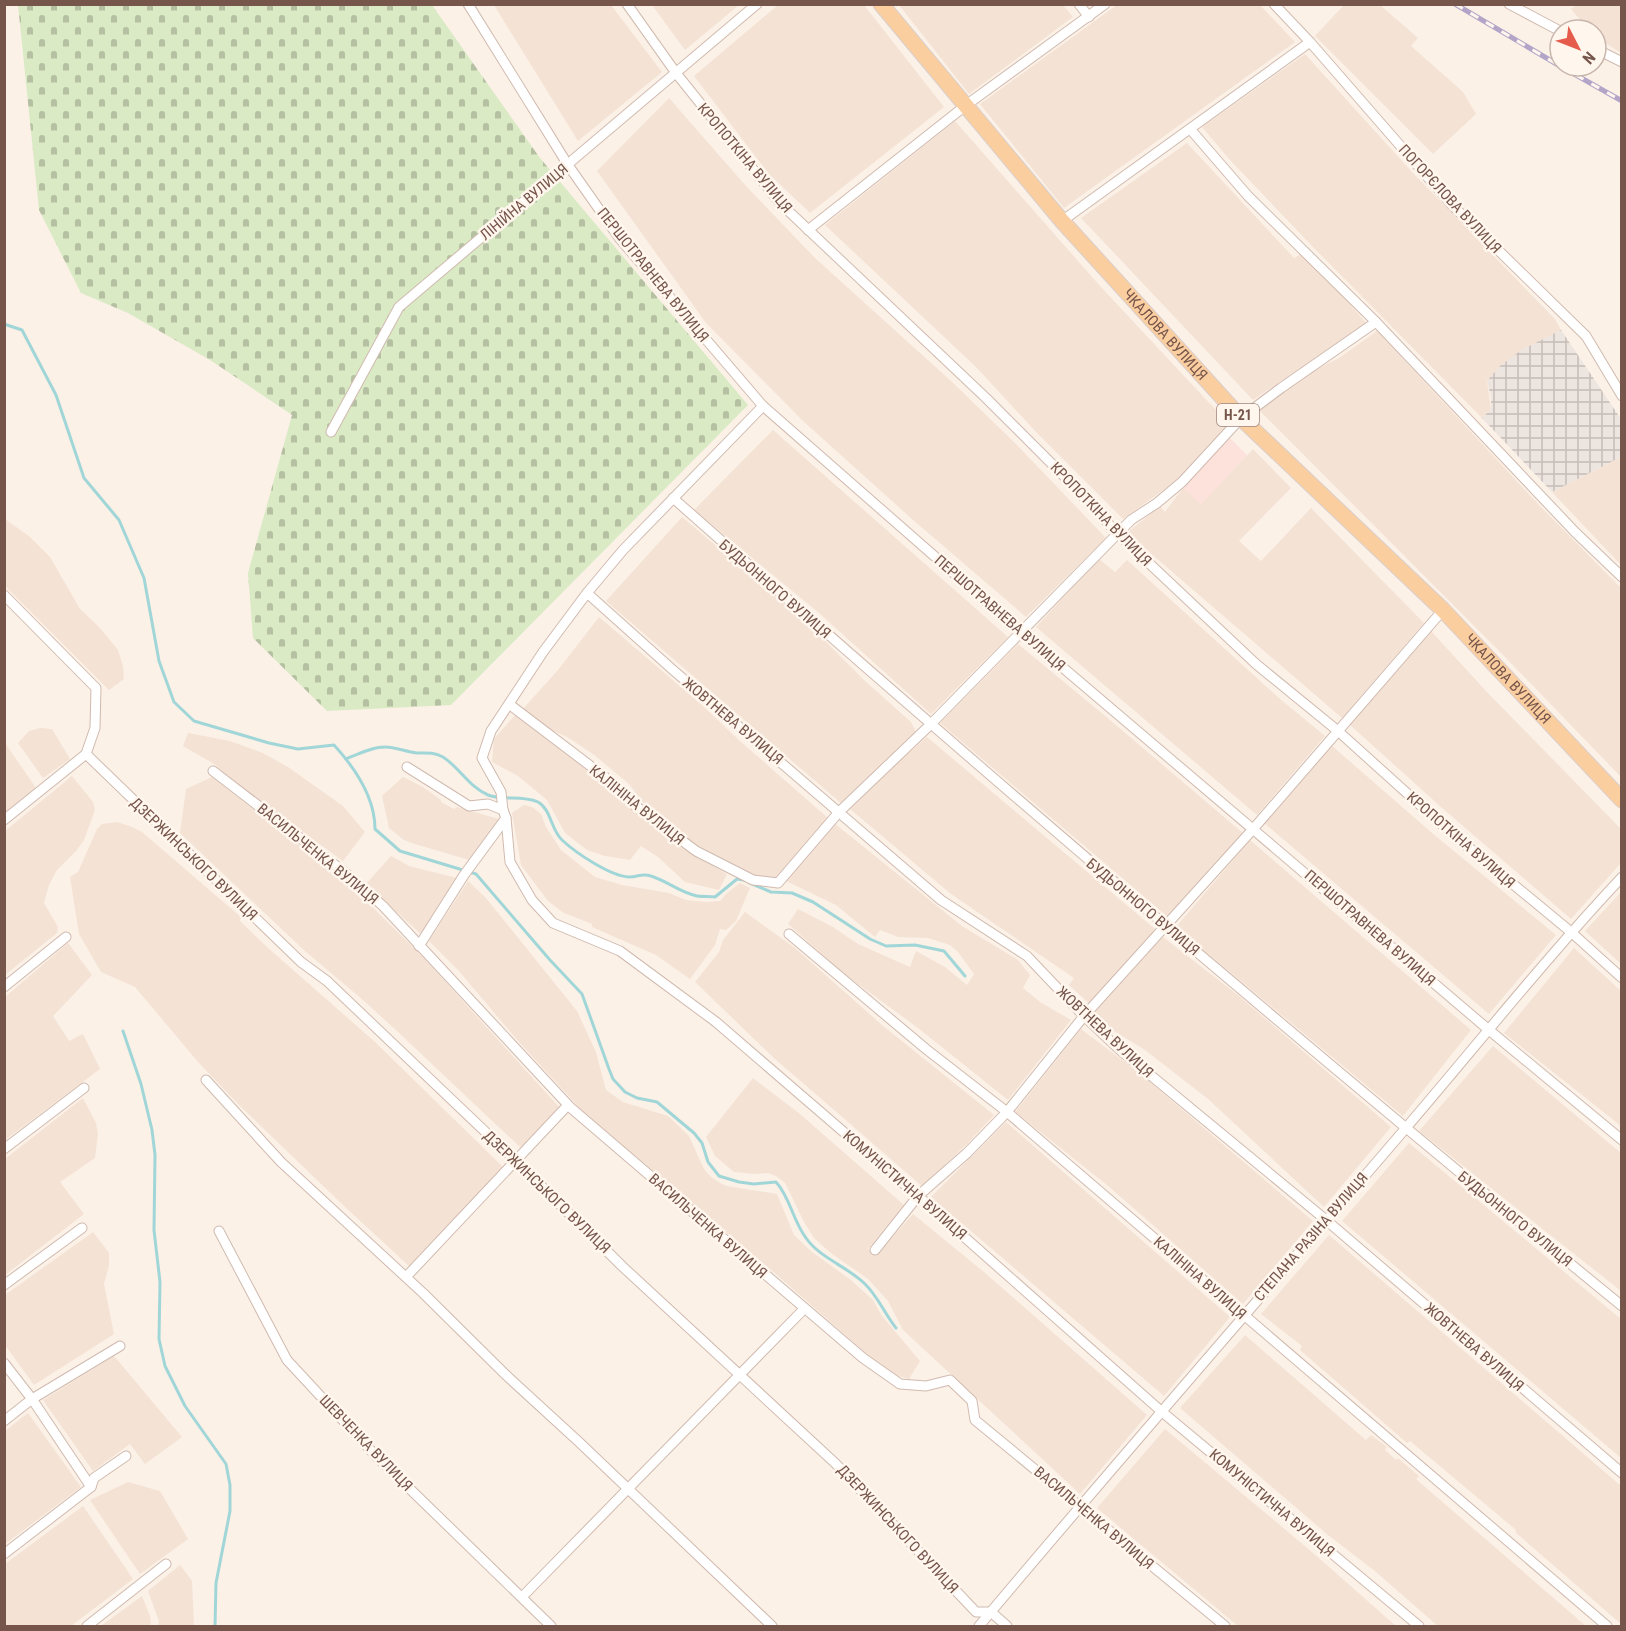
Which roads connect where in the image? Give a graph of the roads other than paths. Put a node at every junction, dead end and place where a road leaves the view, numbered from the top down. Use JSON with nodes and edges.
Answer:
{"nodes":[{"id":1,"x":468,"y":4,"type":"edge"},
{"id":2,"x":627,"y":4,"type":"edge"},
{"id":3,"x":757,"y":4,"type":"edge"},
{"id":4,"x":881,"y":4,"type":"edge"},
{"id":5,"x":1079,"y":4,"type":"edge"},
{"id":6,"x":1105,"y":4,"type":"edge"},
{"id":7,"x":1274,"y":4,"type":"edge"},
{"id":8,"x":1509,"y":4,"type":"edge"},
{"id":9,"x":1089,"y":17,"type":"junction"},
{"id":10,"x":1548,"y":25,"type":"edge"},
{"id":11,"x":1310,"y":42,"type":"junction"},
{"id":12,"x":1608,"y":55,"type":"edge"},
{"id":13,"x":1622,"y":62,"type":"edge"},
{"id":14,"x":676,"y":73,"type":"junction"},
{"id":15,"x":964,"y":106,"type":"junction"},
{"id":16,"x":1191,"y":130,"type":"junction"},
{"id":17,"x":568,"y":165,"type":"junction"},
{"id":18,"x":1062,"y":221,"type":"junction"},
{"id":19,"x":808,"y":230,"type":"junction"},
{"id":20,"x":1376,"y":322,"type":"junction"},
{"id":21,"x":1622,"y":396,"type":"edge"},
{"id":22,"x":763,"y":406,"type":"junction"},
{"id":23,"x":1241,"y":418,"type":"junction"},
{"id":24,"x":331,"y":432,"type":"dead end"},
{"id":25,"x":673,"y":498,"type":"junction"},
{"id":26,"x":1117,"y":533,"type":"junction"},
{"id":27,"x":1622,"y":577,"type":"edge"},
{"id":28,"x":587,"y":593,"type":"junction"},
{"id":29,"x":4,"y":595,"type":"edge"},
{"id":30,"x":1443,"y":610,"type":"junction"},
{"id":31,"x":1021,"y":632,"type":"junction"},
{"id":32,"x":509,"y":704,"type":"junction"},
{"id":33,"x":930,"y":725,"type":"junction"},
{"id":34,"x":1338,"y":731,"type":"junction"},
{"id":35,"x":86,"y":754,"type":"junction"},
{"id":36,"x":406,"y":767,"type":"dead end"},
{"id":37,"x":213,"y":771,"type":"dead end"},
{"id":38,"x":1622,"y":800,"type":"edge"},
{"id":39,"x":503,"y":805,"type":"junction"},
{"id":40,"x":838,"y":812,"type":"junction"},
{"id":41,"x":4,"y":820,"type":"edge"},
{"id":42,"x":1254,"y":828,"type":"junction"},
{"id":43,"x":1622,"y":877,"type":"edge"},
{"id":44,"x":1165,"y":927,"type":"junction"},
{"id":45,"x":1571,"y":932,"type":"junction"},
{"id":46,"x":789,"y":934,"type":"dead end"},
{"id":47,"x":66,"y":937,"type":"dead end"},
{"id":48,"x":419,"y":946,"type":"junction"},
{"id":49,"x":1622,"y":978,"type":"edge"},
{"id":50,"x":4,"y":987,"type":"edge"},
{"id":51,"x":1084,"y":1016,"type":"junction"},
{"id":52,"x":1489,"y":1030,"type":"junction"},
{"id":53,"x":206,"y":1080,"type":"dead end"},
{"id":54,"x":84,"y":1088,"type":"dead end"},
{"id":55,"x":568,"y":1105,"type":"junction"},
{"id":56,"x":1006,"y":1112,"type":"junction"},
{"id":57,"x":1405,"y":1129,"type":"junction"},
{"id":58,"x":1622,"y":1140,"type":"edge"},
{"id":59,"x":4,"y":1149,"type":"edge"},
{"id":60,"x":516,"y":1161,"type":"junction"},
{"id":61,"x":918,"y":1196,"type":"junction"},
{"id":62,"x":1326,"y":1220,"type":"junction"},
{"id":63,"x":82,"y":1228,"type":"dead end"},
{"id":64,"x":219,"y":1231,"type":"dead end"},
{"id":65,"x":875,"y":1250,"type":"dead end"},
{"id":66,"x":406,"y":1277,"type":"junction"},
{"id":67,"x":4,"y":1285,"type":"edge"},
{"id":68,"x":1622,"y":1306,"type":"edge"},
{"id":69,"x":804,"y":1309,"type":"junction"},
{"id":70,"x":1244,"y":1315,"type":"junction"},
{"id":71,"x":120,"y":1346,"type":"dead end"},
{"id":72,"x":4,"y":1363,"type":"edge"},
{"id":73,"x":738,"y":1374,"type":"junction"},
{"id":74,"x":32,"y":1399,"type":"junction"},
{"id":75,"x":1161,"y":1411,"type":"junction"},
{"id":76,"x":4,"y":1421,"type":"edge"},
{"id":77,"x":126,"y":1456,"type":"dead end"},
{"id":78,"x":1622,"y":1473,"type":"edge"},
{"id":79,"x":92,"y":1487,"type":"junction"},
{"id":80,"x":628,"y":1488,"type":"junction"},
{"id":81,"x":1081,"y":1507,"type":"junction"},
{"id":82,"x":4,"y":1554,"type":"edge"},
{"id":83,"x":166,"y":1564,"type":"dead end"},
{"id":84,"x":522,"y":1596,"type":"junction"},
{"id":85,"x":991,"y":1612,"type":"junction"},
{"id":86,"x":87,"y":1626,"type":"edge"},
{"id":87,"x":551,"y":1626,"type":"edge"},
{"id":88,"x":772,"y":1626,"type":"edge"},
{"id":89,"x":979,"y":1626,"type":"edge"},
{"id":90,"x":1006,"y":1626,"type":"edge"},
{"id":91,"x":1225,"y":1626,"type":"edge"},
{"id":92,"x":1419,"y":1626,"type":"edge"},
{"id":93,"x":1607,"y":1626,"type":"edge"}],
"edges":[{"from":1,"to":17,"type":"street","name":"ПЕРШОТРАВНЕВА ВУЛИЦЯ"},
{"from":2,"to":14,"type":"street","name":"КРОПОТКІНА ВУЛИЦЯ"},
{"from":3,"to":14,"type":"street","name":"ЛІНІЙНА ВУЛИЦЯ"},
{"from":4,"to":15,"type":"main road","name":"ЧКАЛОВА ВУЛИЦЯ","number":"Н-21"},
{"from":5,"to":9,"type":"street"},
{"from":6,"to":9,"type":"street"},
{"from":7,"to":11,"type":"street","name":"ПОГОРЄЛОВА ВУЛИЦЯ"},
{"from":8,"to":10,"type":"street"},
{"from":9,"to":15,"type":"street"},
{"from":11,"to":16,"type":"street"},
{"from":11,"to":21,"type":"street","name":"ПОГОРЄЛОВА ВУЛИЦЯ"},
{"from":12,"to":13,"type":"street"},
{"from":14,"to":17,"type":"street","name":"ЛІНІЙНА ВУЛИЦЯ"},
{"from":14,"to":19,"type":"street","name":"КРОПОТКІНА ВУЛИЦЯ"},
{"from":15,"to":18,"type":"main road","name":"ЧКАЛОВА ВУЛИЦЯ","number":"Н-21"},
{"from":15,"to":19,"type":"street"},
{"from":16,"to":18,"type":"street"},
{"from":16,"to":20,"type":"street"},
{"from":17,"to":22,"type":"street","name":"ПЕРШОТРАВНЕВА ВУЛИЦЯ"},
{"from":17,"to":24,"type":"street","name":"ЛІНІЙНА ВУЛИЦЯ"},
{"from":18,"to":23,"type":"main road","name":"ЧКАЛОВА ВУЛИЦЯ","number":"Н-21"},
{"from":19,"to":26,"type":"street","name":"КРОПОТКІНА ВУЛИЦЯ"},
{"from":20,"to":23,"type":"street"},
{"from":20,"to":27,"type":"street"},
{"from":22,"to":25,"type":"street"},
{"from":22,"to":31,"type":"street","name":"ПЕРШОТРАВНЕВА ВУЛИЦЯ"},
{"from":23,"to":26,"type":"street"},
{"from":23,"to":30,"type":"main road","name":"ЧКАЛОВА ВУЛИЦЯ","number":"Н-21"},
{"from":25,"to":28,"type":"street"},
{"from":25,"to":33,"type":"street","name":"БУДЬОННОГО ВУЛИЦЯ"},
{"from":26,"to":31,"type":"street"},
{"from":26,"to":34,"type":"street","name":"КРОПОТКІНА ВУЛИЦЯ"},
{"from":28,"to":32,"type":"street"},
{"from":28,"to":40,"type":"street","name":"ЖОВТНЕВА ВУЛИЦЯ"},
{"from":29,"to":35,"type":"street"},
{"from":30,"to":34,"type":"street"},
{"from":30,"to":38,"type":"main road","name":"ЧКАЛОВА ВУЛИЦЯ","number":"Н-21"},
{"from":31,"to":33,"type":"street"},
{"from":31,"to":42,"type":"street","name":"ПЕРШОТРАВНЕВА ВУЛИЦЯ"},
{"from":32,"to":39,"type":"street"},
{"from":32,"to":40,"type":"street","name":"КАЛІНІНА ВУЛИЦЯ"},
{"from":33,"to":40,"type":"street"},
{"from":33,"to":44,"type":"street","name":"БУДЬОННОГО ВУЛИЦЯ"},
{"from":34,"to":42,"type":"street"},
{"from":34,"to":45,"type":"street","name":"КРОПОТКІНА ВУЛИЦЯ"},
{"from":35,"to":41,"type":"street"},
{"from":35,"to":60,"type":"street","name":"ДЗЕРЖИНСЬКОГО ВУЛИЦЯ"},
{"from":36,"to":39,"type":"street"},
{"from":37,"to":48,"type":"street","name":"ВАСИЛЬЧЕНКА ВУЛИЦЯ"},
{"from":39,"to":48,"type":"street"},
{"from":39,"to":61,"type":"street","name":"КОМУНІСТИЧНА ВУЛИЦЯ"},
{"from":40,"to":51,"type":"street","name":"ЖОВТНЕВА ВУЛИЦЯ"},
{"from":42,"to":44,"type":"street"},
{"from":42,"to":52,"type":"street","name":"ПЕРШОТРАВНЕВА ВУЛИЦЯ"},
{"from":43,"to":45,"type":"street","name":"СТЕПАНА РАЗІНА ВУЛИЦЯ"},
{"from":44,"to":51,"type":"street"},
{"from":44,"to":57,"type":"street","name":"БУДЬОННОГО ВУЛИЦЯ"},
{"from":45,"to":49,"type":"street","name":"КРОПОТКІНА ВУЛИЦЯ"},
{"from":45,"to":52,"type":"street","name":"СТЕПАНА РАЗІНА ВУЛИЦЯ"},
{"from":46,"to":56,"type":"street","name":"КАЛІНІНА ВУЛИЦЯ"},
{"from":47,"to":50,"type":"street"},
{"from":48,"to":55,"type":"street","name":"ВАСИЛЬЧЕНКА ВУЛИЦЯ"},
{"from":51,"to":56,"type":"street"},
{"from":51,"to":62,"type":"street","name":"ЖОВТНЕВА ВУЛИЦЯ"},
{"from":52,"to":57,"type":"street","name":"СТЕПАНА РАЗІНА ВУЛИЦЯ"},
{"from":52,"to":58,"type":"street","name":"ПЕРШОТРАВНЕВА ВУЛИЦЯ"},
{"from":53,"to":66,"type":"street"},
{"from":54,"to":59,"type":"street"},
{"from":55,"to":60,"type":"street"},
{"from":55,"to":69,"type":"street","name":"ВАСИЛЬЧЕНКА ВУЛИЦЯ"},
{"from":56,"to":61,"type":"street"},
{"from":56,"to":70,"type":"street","name":"КАЛІНІНА ВУЛИЦЯ"},
{"from":57,"to":62,"type":"street","name":"СТЕПАНА РАЗІНА ВУЛИЦЯ"},
{"from":57,"to":68,"type":"street","name":"БУДЬОННОГО ВУЛИЦЯ"},
{"from":60,"to":66,"type":"street"},
{"from":60,"to":73,"type":"street","name":"ДЗЕРЖИНСЬКОГО ВУЛИЦЯ"},
{"from":61,"to":65,"type":"street"},
{"from":61,"to":75,"type":"street","name":"КОМУНІСТИЧНА ВУЛИЦЯ"},
{"from":62,"to":70,"type":"street","name":"СТЕПАНА РАЗІНА ВУЛИЦЯ"},
{"from":62,"to":78,"type":"street","name":"ЖОВТНЕВА ВУЛИЦЯ"},
{"from":63,"to":67,"type":"street"},
{"from":64,"to":84,"type":"street","name":"ШЕВЧЕНКА ВУЛИЦЯ"},
{"from":66,"to":80,"type":"street"},
{"from":69,"to":73,"type":"street"},
{"from":69,"to":81,"type":"street","name":"ВАСИЛЬЧЕНКА ВУЛИЦЯ"},
{"from":70,"to":75,"type":"street","name":"СТЕПАНА РАЗІНА ВУЛИЦЯ"},
{"from":70,"to":93,"type":"street","name":"КАЛІНІНА ВУЛИЦЯ"},
{"from":71,"to":74,"type":"street"},
{"from":72,"to":74,"type":"street"},
{"from":73,"to":80,"type":"street"},
{"from":73,"to":85,"type":"street","name":"ДЗЕРЖИНСЬКОГО ВУЛИЦЯ"},
{"from":74,"to":76,"type":"street"},
{"from":74,"to":79,"type":"street"},
{"from":75,"to":81,"type":"street","name":"СТЕПАНА РАЗІНА ВУЛИЦЯ"},
{"from":75,"to":92,"type":"street","name":"КОМУНІСТИЧНА ВУЛИЦЯ"},
{"from":77,"to":79,"type":"street"},
{"from":79,"to":82,"type":"street"},
{"from":80,"to":84,"type":"street"},
{"from":80,"to":88,"type":"street"},
{"from":81,"to":85,"type":"street","name":"СТЕПАНА РАЗІНА ВУЛИЦЯ"},
{"from":81,"to":91,"type":"street","name":"ВАСИЛЬЧЕНКА ВУЛИЦЯ"},
{"from":83,"to":86,"type":"street"},
{"from":84,"to":87,"type":"street","name":"ШЕВЧЕНКА ВУЛИЦЯ"},
{"from":85,"to":89,"type":"street","name":"СТЕПАНА РАЗІНА ВУЛИЦЯ"},
{"from":85,"to":90,"type":"street","name":"ДЗЕРЖИНСЬКОГО ВУЛИЦЯ"}]}
